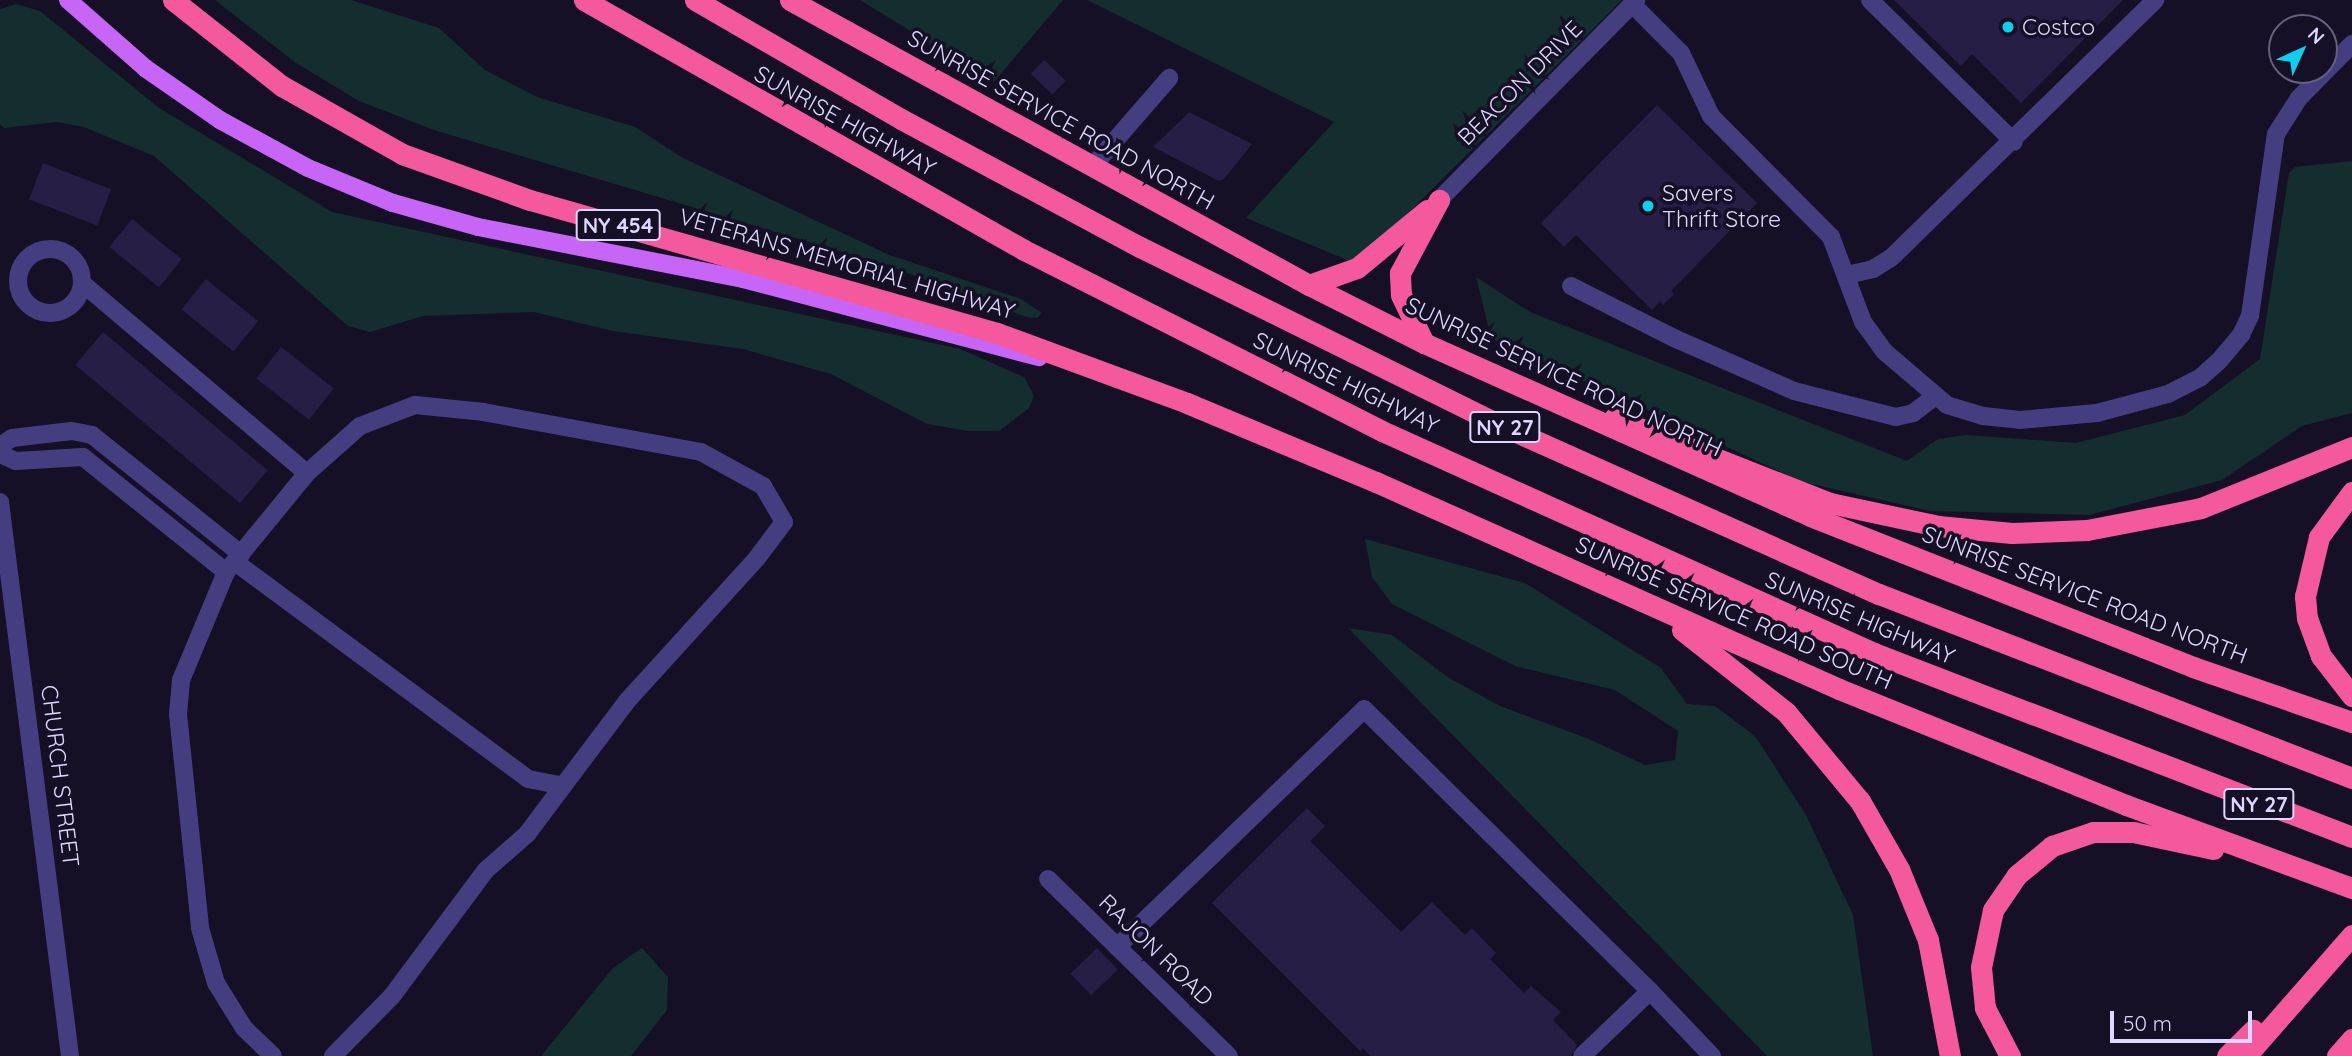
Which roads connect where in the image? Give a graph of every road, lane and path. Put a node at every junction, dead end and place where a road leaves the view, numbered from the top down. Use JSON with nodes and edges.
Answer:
{"nodes":[{"id":1,"x":68,"y":0,"type":"edge"},
{"id":2,"x":173,"y":0,"type":"edge"},
{"id":3,"x":584,"y":0,"type":"edge"},
{"id":4,"x":695,"y":0,"type":"edge"},
{"id":5,"x":790,"y":0,"type":"edge"},
{"id":6,"x":1870,"y":0,"type":"edge"},
{"id":7,"x":2155,"y":0,"type":"edge"},
{"id":8,"x":1634,"y":2,"type":"edge"},
{"id":9,"x":2348,"y":55,"type":"edge"},
{"id":10,"x":1169,"y":78,"type":"dead end"},
{"id":11,"x":2014,"y":142,"type":"junction"},
{"id":12,"x":1092,"y":167,"type":"junction"},
{"id":13,"x":1439,"y":200,"type":"junction"},
{"id":14,"x":1847,"y":275,"type":"junction"},
{"id":15,"x":82,"y":283,"type":"dead end"},
{"id":16,"x":1309,"y":285,"type":"junction"},
{"id":17,"x":1571,"y":286,"type":"dead end"},
{"id":18,"x":1424,"y":343,"type":"junction"},
{"id":19,"x":1101,"y":371,"type":"junction"},
{"id":20,"x":1537,"y":395,"type":"junction"},
{"id":21,"x":1934,"y":397,"type":"junction"},
{"id":22,"x":0,"y":446,"type":"edge"},
{"id":23,"x":2352,"y":447,"type":"edge"},
{"id":24,"x":0,"y":454,"type":"edge"},
{"id":25,"x":307,"y":473,"type":"junction"},
{"id":26,"x":2352,"y":492,"type":"edge"},
{"id":27,"x":0,"y":502,"type":"edge"},
{"id":28,"x":234,"y":563,"type":"junction"},
{"id":29,"x":1655,"y":610,"type":"junction"},
{"id":30,"x":2352,"y":696,"type":"edge"},
{"id":31,"x":2352,"y":722,"type":"edge"},
{"id":32,"x":2352,"y":778,"type":"edge"},
{"id":33,"x":564,"y":786,"type":"junction"},
{"id":34,"x":2352,"y":837,"type":"edge"},
{"id":35,"x":2283,"y":864,"type":"junction"},
{"id":36,"x":1048,"y":878,"type":"dead end"},
{"id":37,"x":2352,"y":888,"type":"edge"},
{"id":38,"x":2352,"y":935,"type":"edge"},
{"id":39,"x":1117,"y":947,"type":"junction"},
{"id":40,"x":2325,"y":966,"type":"junction"},
{"id":41,"x":1650,"y":991,"type":"junction"},
{"id":42,"x":2352,"y":1039,"type":"edge"},
{"id":43,"x":70,"y":1056,"type":"edge"},
{"id":44,"x":273,"y":1056,"type":"edge"},
{"id":45,"x":333,"y":1056,"type":"edge"},
{"id":46,"x":1229,"y":1056,"type":"edge"},
{"id":47,"x":1583,"y":1056,"type":"edge"},
{"id":48,"x":1712,"y":1056,"type":"edge"},
{"id":49,"x":1950,"y":1056,"type":"edge"},
{"id":50,"x":2010,"y":1056,"type":"edge"},
{"id":51,"x":2227,"y":1056,"type":"edge"},
{"id":52,"x":2246,"y":1056,"type":"edge"},
{"id":53,"x":2337,"y":1056,"type":"edge"}],
"edges":[{"from":1,"to":19,"type":"main road"},
{"from":2,"to":19,"type":"highway","name":"VETERANS MEMORIAL HIGHWAY","number":"NY 454"},
{"from":3,"to":34,"type":"highway","name":"SUNRISE HIGHWAY","number":"NY 27"},
{"from":4,"to":32,"type":"highway","name":"SUNRISE HIGHWAY","number":"NY 27"},
{"from":5,"to":12,"type":"highway","name":"SUNRISE SERVICE ROAD NORTH"},
{"from":6,"to":11,"type":"street"},
{"from":7,"to":11,"type":"street"},
{"from":8,"to":13,"type":"street","name":"BEACON DRIVE"},
{"from":8,"to":14,"type":"street"},
{"from":9,"to":21,"type":"street"},
{"from":10,"to":12,"type":"street"},
{"from":11,"to":14,"type":"street"},
{"from":12,"to":16,"type":"highway","name":"SUNRISE SERVICE ROAD NORTH"},
{"from":13,"to":16,"type":"highway"},
{"from":13,"to":18,"type":"highway"},
{"from":14,"to":21,"type":"street"},
{"from":15,"to":25,"type":"street"},
{"from":16,"to":18,"type":"highway","name":"SUNRISE SERVICE ROAD NORTH"},
{"from":17,"to":21,"type":"street"},
{"from":18,"to":20,"type":"highway","name":"SUNRISE SERVICE ROAD NORTH"},
{"from":19,"to":29,"type":"highway","name":"SUNRISE SERVICE ROAD SOUTH"},
{"from":20,"to":23,"type":"highway"},
{"from":20,"to":31,"type":"highway","name":"SUNRISE SERVICE ROAD NORTH"},
{"from":22,"to":28,"type":"street"},
{"from":24,"to":28,"type":"street"},
{"from":25,"to":28,"type":"street"},
{"from":25,"to":33,"type":"street"},
{"from":26,"to":30,"type":"highway"},
{"from":27,"to":43,"type":"street","name":"CHURCH STREET"},
{"from":28,"to":33,"type":"street"},
{"from":28,"to":44,"type":"street"},
{"from":29,"to":35,"type":"highway","name":"SUNRISE SERVICE ROAD SOUTH"},
{"from":29,"to":49,"type":"highway"},
{"from":33,"to":45,"type":"street"},
{"from":35,"to":37,"type":"highway","name":"SUNRISE SERVICE ROAD SOUTH"},
{"from":35,"to":50,"type":"highway"},
{"from":36,"to":39,"type":"street","name":"RAJON ROAD"},
{"from":38,"to":40,"type":"highway"},
{"from":39,"to":41,"type":"street"},
{"from":39,"to":46,"type":"street","name":"RAJON ROAD"},
{"from":40,"to":51,"type":"highway"},
{"from":40,"to":52,"type":"highway"},
{"from":41,"to":47,"type":"street"},
{"from":41,"to":48,"type":"street"},
{"from":42,"to":53,"type":"highway"}]}
